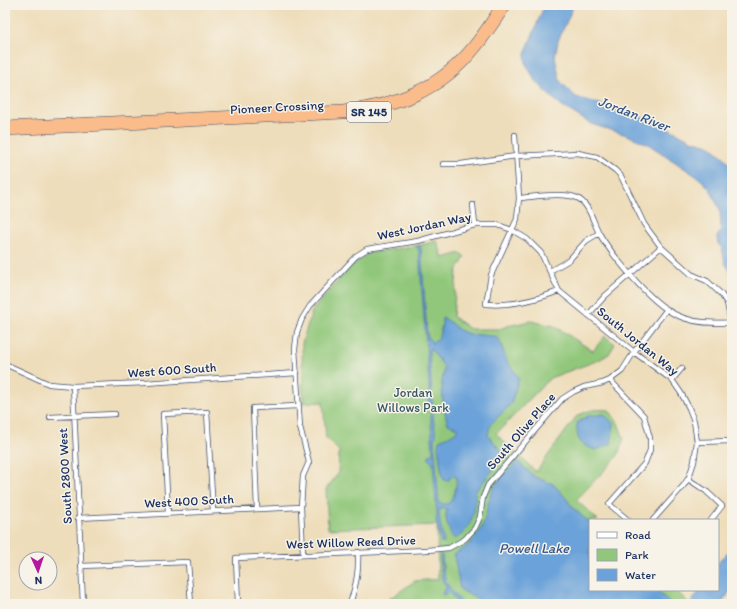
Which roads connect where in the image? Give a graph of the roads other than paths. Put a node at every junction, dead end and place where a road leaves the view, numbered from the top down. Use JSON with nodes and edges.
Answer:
{"nodes":[{"id":1,"x":500,"y":5,"type":"edge"},
{"id":2,"x":508,"y":5,"type":"edge"},
{"id":3,"x":5,"y":126,"type":"edge"},
{"id":4,"x":5,"y":132,"type":"edge"},
{"id":5,"x":515,"y":135,"type":"dead end"},
{"id":6,"x":516,"y":156,"type":"junction"},
{"id":7,"x":443,"y":164,"type":"dead end"},
{"id":8,"x":519,"y":198,"type":"junction"},
{"id":9,"x":473,"y":205,"type":"dead end"},
{"id":10,"x":475,"y":224,"type":"junction"},
{"id":11,"x":498,"y":225,"type":"joint"},
{"id":12,"x":512,"y":230,"type":"junction"},
{"id":13,"x":599,"y":233,"type":"junction"},
{"id":14,"x":661,"y":247,"type":"junction"},
{"id":15,"x":550,"y":271,"type":"junction"},
{"id":16,"x":630,"y":274,"type":"junction"},
{"id":17,"x":558,"y":291,"type":"junction"},
{"id":18,"x":666,"y":309,"type":"junction"},
{"id":19,"x":588,"y":315,"type":"junction"},
{"id":20,"x":732,"y":322,"type":"edge"},
{"id":21,"x":732,"y":328,"type":"edge"},
{"id":22,"x":634,"y":352,"type":"junction"},
{"id":23,"x":5,"y":364,"type":"edge"},
{"id":24,"x":682,"y":368,"type":"dead end"},
{"id":25,"x":296,"y":373,"type":"junction"},
{"id":26,"x":610,"y":380,"type":"junction"},
{"id":27,"x":672,"y":380,"type":"junction"},
{"id":28,"x":73,"y":386,"type":"junction"},
{"id":29,"x":298,"y":406,"type":"junction"},
{"id":30,"x":115,"y":414,"type":"dead end"},
{"id":31,"x":74,"y":416,"type":"junction"},
{"id":32,"x":50,"y":417,"type":"dead end"},
{"id":33,"x":732,"y":441,"type":"edge"},
{"id":34,"x":697,"y":442,"type":"junction"},
{"id":35,"x":688,"y":479,"type":"junction"},
{"id":36,"x":301,"y":507,"type":"junction"},
{"id":37,"x":257,"y":508,"type":"junction"},
{"id":38,"x":213,"y":511,"type":"junction"},
{"id":39,"x":168,"y":513,"type":"junction"},
{"id":40,"x":78,"y":518,"type":"junction"},
{"id":41,"x":627,"y":519,"type":"edge"},
{"id":42,"x":654,"y":519,"type":"edge"},
{"id":43,"x":712,"y":519,"type":"edge"},
{"id":44,"x":465,"y":539,"type":"joint"},
{"id":45,"x":358,"y":552,"type":"junction"},
{"id":46,"x":303,"y":555,"type":"junction"},
{"id":47,"x":81,"y":566,"type":"junction"},
{"id":48,"x":83,"y":604,"type":"edge"},
{"id":49,"x":191,"y":604,"type":"edge"},
{"id":50,"x":238,"y":604,"type":"edge"},
{"id":51,"x":350,"y":604,"type":"edge"}],
"edges":[{"from":1,"to":3,"type":"highway","name":"Pioneer Crossing","number":"SR 145"},
{"from":2,"to":4,"type":"highway","name":"Pioneer Crossing","number":"SR 145"},
{"from":5,"to":6,"type":"street"},
{"from":6,"to":7,"type":"street"},
{"from":6,"to":8,"type":"street"},
{"from":6,"to":14,"type":"street"},
{"from":8,"to":12,"type":"street"},
{"from":8,"to":13,"type":"street"},
{"from":9,"to":10,"type":"street"},
{"from":10,"to":11,"type":"street","name":"West Jordan Way"},
{"from":10,"to":25,"type":"street","name":"West Jordan Way"},
{"from":11,"to":12,"type":"street","name":"South Jordan Way"},
{"from":12,"to":15,"type":"street","name":"South Jordan Way"},
{"from":12,"to":17,"type":"street"},
{"from":13,"to":15,"type":"street"},
{"from":13,"to":16,"type":"street"},
{"from":14,"to":16,"type":"street"},
{"from":14,"to":20,"type":"street"},
{"from":15,"to":17,"type":"street","name":"South Jordan Way"},
{"from":16,"to":18,"type":"street"},
{"from":16,"to":19,"type":"street"},
{"from":17,"to":19,"type":"street","name":"South Jordan Way"},
{"from":18,"to":20,"type":"street"},
{"from":18,"to":22,"type":"street","name":"South Olive Place"},
{"from":19,"to":22,"type":"street","name":"South Jordan Way"},
{"from":20,"to":21,"type":"street"},
{"from":22,"to":26,"type":"street","name":"South Olive Place"},
{"from":22,"to":27,"type":"street","name":"South Jordan Way"},
{"from":23,"to":28,"type":"street","name":"West 600 South"},
{"from":24,"to":27,"type":"street"},
{"from":25,"to":28,"type":"street","name":"West 600 South"},
{"from":25,"to":29,"type":"street"},
{"from":26,"to":41,"type":"street"},
{"from":26,"to":44,"type":"street","name":"South Olive Place"},
{"from":27,"to":34,"type":"street","name":"South Jordan Way"},
{"from":28,"to":31,"type":"street","name":"South 2800 West"},
{"from":29,"to":36,"type":"street"},
{"from":29,"to":37,"type":"street"},
{"from":30,"to":31,"type":"street"},
{"from":31,"to":32,"type":"street"},
{"from":31,"to":40,"type":"street","name":"South 2800 West"},
{"from":33,"to":34,"type":"street"},
{"from":34,"to":35,"type":"street","name":"South Jordan Way"},
{"from":35,"to":42,"type":"street","name":"South Jordan Way"},
{"from":35,"to":43,"type":"street"},
{"from":36,"to":37,"type":"street","name":"West 400 South"},
{"from":36,"to":46,"type":"street"},
{"from":37,"to":38,"type":"street","name":"West 400 South"},
{"from":38,"to":39,"type":"street","name":"West 400 South"},
{"from":38,"to":39,"type":"street"},
{"from":39,"to":40,"type":"street","name":"West 400 South"},
{"from":40,"to":47,"type":"street","name":"South 2800 West"},
{"from":44,"to":45,"type":"street","name":"West Willow Reed Drive"},
{"from":45,"to":46,"type":"street","name":"West Willow Reed Drive"},
{"from":45,"to":51,"type":"street"},
{"from":46,"to":50,"type":"street","name":"West Willow Reed Drive"},
{"from":47,"to":48,"type":"street","name":"South 2800 West"},
{"from":47,"to":49,"type":"street"}]}
